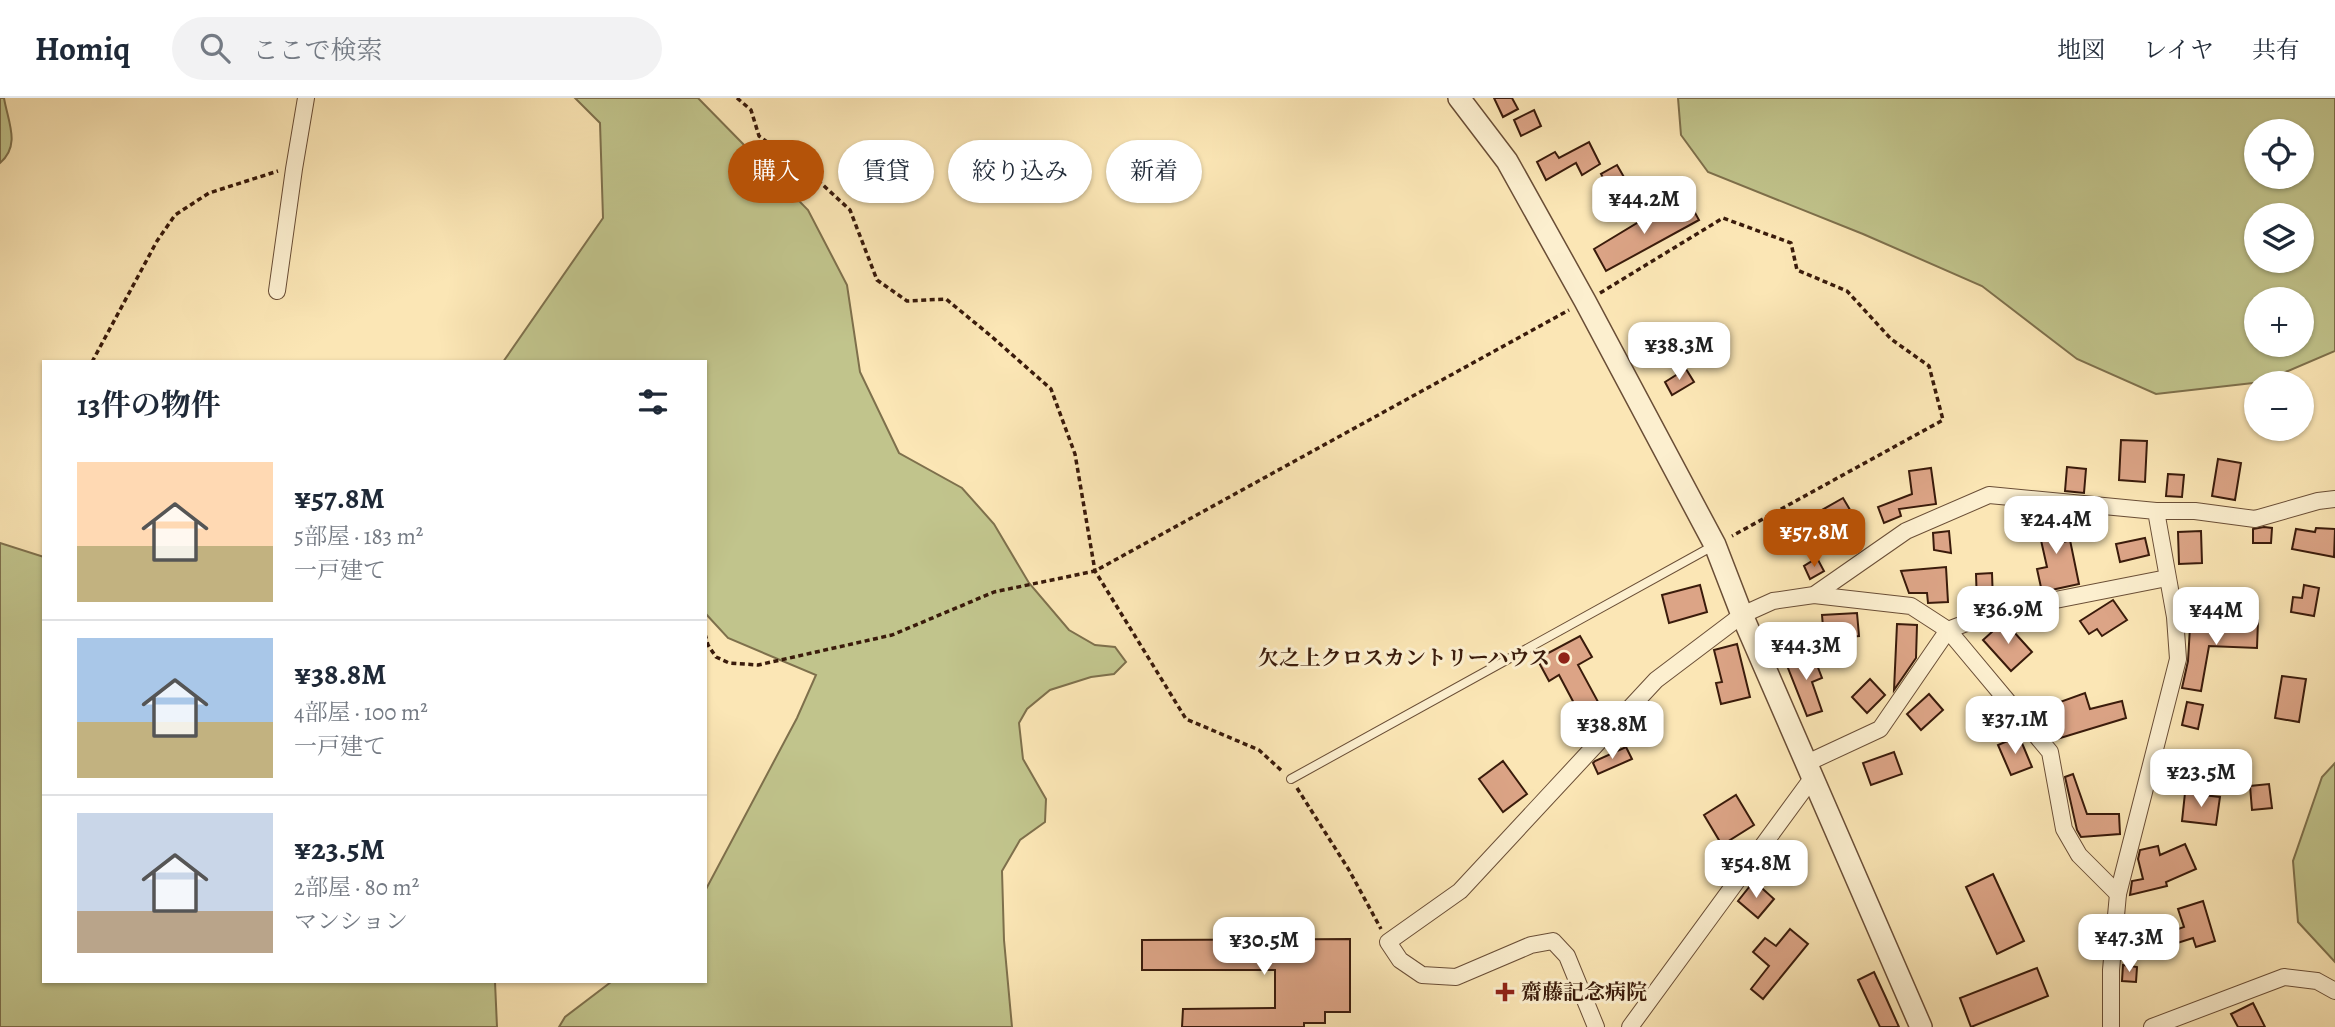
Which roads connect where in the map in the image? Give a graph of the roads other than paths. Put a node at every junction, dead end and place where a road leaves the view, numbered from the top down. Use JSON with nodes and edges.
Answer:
{"nodes":[{"id":1,"x":306,"y":98,"type":"edge"},
{"id":2,"x":1459,"y":98,"type":"edge"},
{"id":3,"x":277,"y":291,"type":"dead end"},
{"id":4,"x":2335,"y":499,"type":"edge"},
{"id":5,"x":2156,"y":511,"type":"junction"},
{"id":6,"x":1715,"y":545,"type":"junction"},
{"id":7,"x":2167,"y":578,"type":"junction"},
{"id":8,"x":1814,"y":594,"type":"junction"},
{"id":9,"x":1742,"y":615,"type":"junction"},
{"id":10,"x":1948,"y":630,"type":"junction"},
{"id":11,"x":1810,"y":770,"type":"junction"},
{"id":12,"x":1291,"y":779,"type":"road end"},
{"id":13,"x":2118,"y":894,"type":"junction"},
{"id":14,"x":2335,"y":991,"type":"edge"},
{"id":15,"x":1596,"y":1027,"type":"edge"},
{"id":16,"x":1630,"y":1027,"type":"edge"},
{"id":17,"x":1921,"y":1027,"type":"edge"},
{"id":18,"x":2111,"y":1027,"type":"edge"},
{"id":19,"x":2152,"y":1027,"type":"edge"}],
"edges":[{"from":1,"to":3,"type":"street"},
{"from":2,"to":6,"type":"street"},
{"from":4,"to":5,"type":"street"},
{"from":5,"to":7,"type":"street"},
{"from":5,"to":8,"type":"street"},
{"from":6,"to":9,"type":"street"},
{"from":6,"to":12,"type":"lane"},
{"from":7,"to":10,"type":"street"},
{"from":7,"to":13,"type":"street"},
{"from":8,"to":9,"type":"street"},
{"from":8,"to":10,"type":"street"},
{"from":9,"to":11,"type":"street"},
{"from":9,"to":15,"type":"street"},
{"from":10,"to":11,"type":"street"},
{"from":10,"to":13,"type":"street"},
{"from":11,"to":16,"type":"street"},
{"from":11,"to":17,"type":"street"},
{"from":13,"to":18,"type":"street"},
{"from":14,"to":19,"type":"street"}]}
